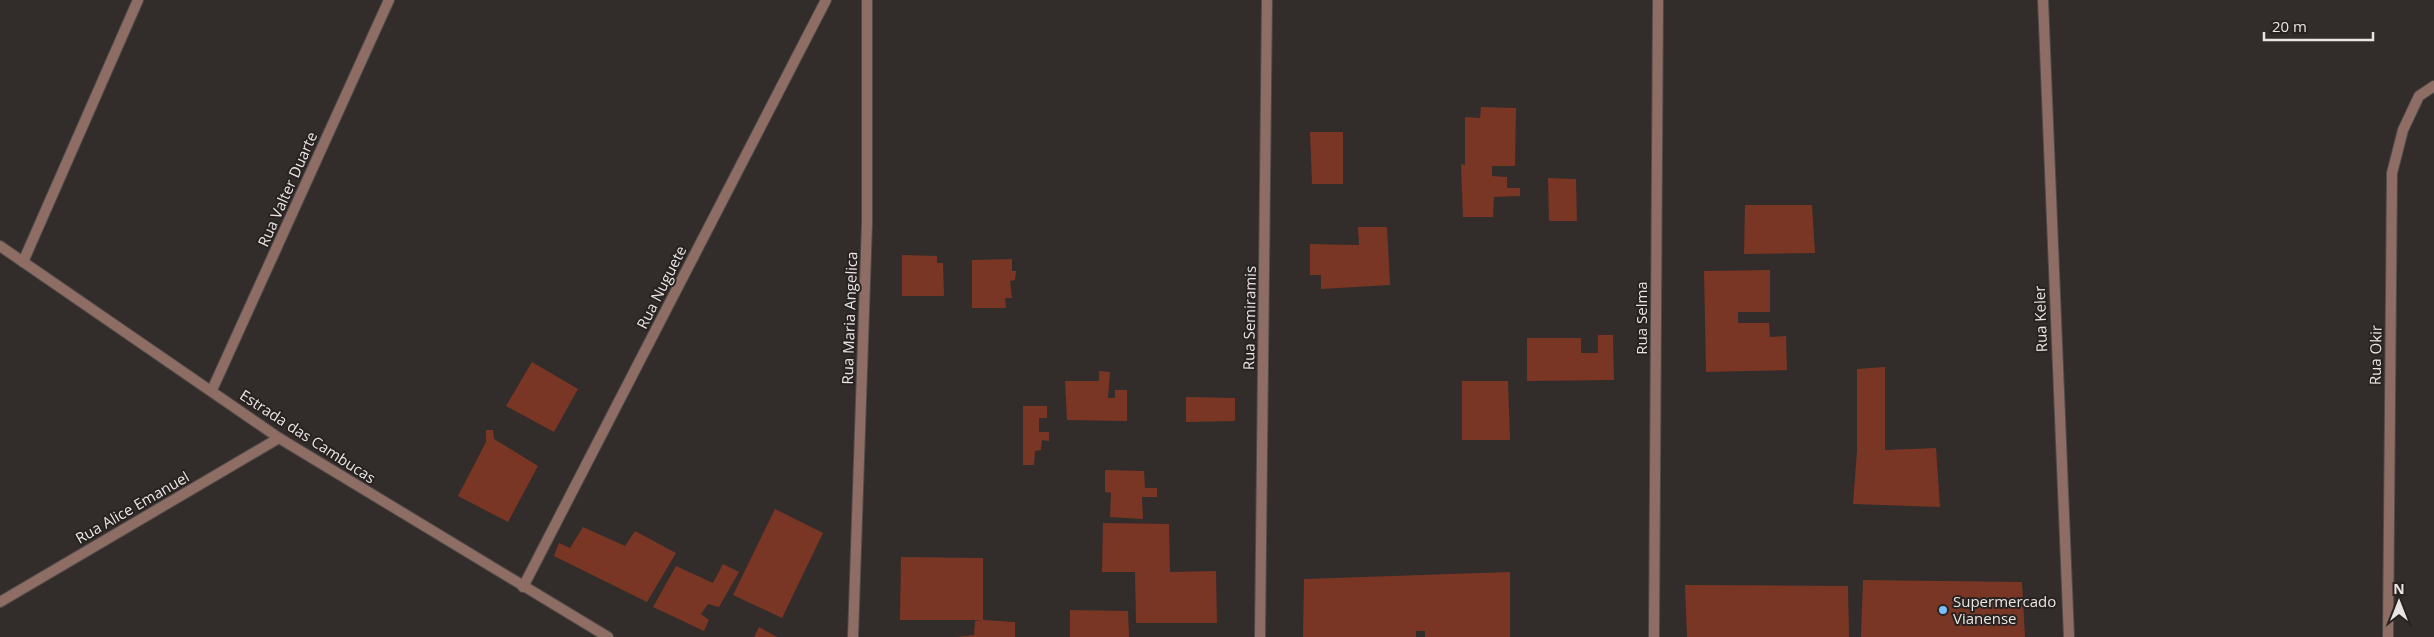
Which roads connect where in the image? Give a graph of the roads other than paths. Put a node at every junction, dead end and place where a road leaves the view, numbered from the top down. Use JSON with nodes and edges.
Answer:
{"nodes":[{"id":1,"x":138,"y":0,"type":"edge"},
{"id":2,"x":389,"y":0,"type":"edge"},
{"id":3,"x":826,"y":0,"type":"edge"},
{"id":4,"x":867,"y":0,"type":"edge"},
{"id":5,"x":1267,"y":0,"type":"edge"},
{"id":6,"x":1658,"y":0,"type":"edge"},
{"id":7,"x":2043,"y":0,"type":"edge"},
{"id":8,"x":2434,"y":86,"type":"edge"},
{"id":9,"x":0,"y":246,"type":"edge"},
{"id":10,"x":23,"y":262,"type":"junction"},
{"id":11,"x":212,"y":390,"type":"junction"},
{"id":12,"x":279,"y":438,"type":"junction"},
{"id":13,"x":523,"y":587,"type":"junction"},
{"id":14,"x":0,"y":602,"type":"edge"},
{"id":15,"x":608,"y":637,"type":"edge"},
{"id":16,"x":853,"y":637,"type":"edge"},
{"id":17,"x":1260,"y":637,"type":"edge"},
{"id":18,"x":1654,"y":637,"type":"edge"},
{"id":19,"x":2069,"y":637,"type":"edge"},
{"id":20,"x":2388,"y":637,"type":"edge"}],
"edges":[{"from":1,"to":10,"type":"street"},
{"from":2,"to":11,"type":"street","name":"Rua Valter Duarte"},
{"from":3,"to":13,"type":"street","name":"Rua Nuguete"},
{"from":4,"to":16,"type":"street","name":"Rua Maria Angelica"},
{"from":5,"to":17,"type":"street","name":"Rua Semiramis"},
{"from":6,"to":18,"type":"street","name":"Rua Selma"},
{"from":7,"to":19,"type":"street","name":"Rua Keler"},
{"from":8,"to":20,"type":"street","name":"Rua Okir"},
{"from":9,"to":10,"type":"street","name":"Estrada das Cambucas"},
{"from":10,"to":11,"type":"street","name":"Estrada das Cambucas"},
{"from":11,"to":12,"type":"street","name":"Estrada das Cambucas"},
{"from":12,"to":13,"type":"street","name":"Estrada das Cambucas"},
{"from":12,"to":14,"type":"street","name":"Rua Alice Emanuel"},
{"from":13,"to":15,"type":"street","name":"Estrada das Cambucas"}]}
